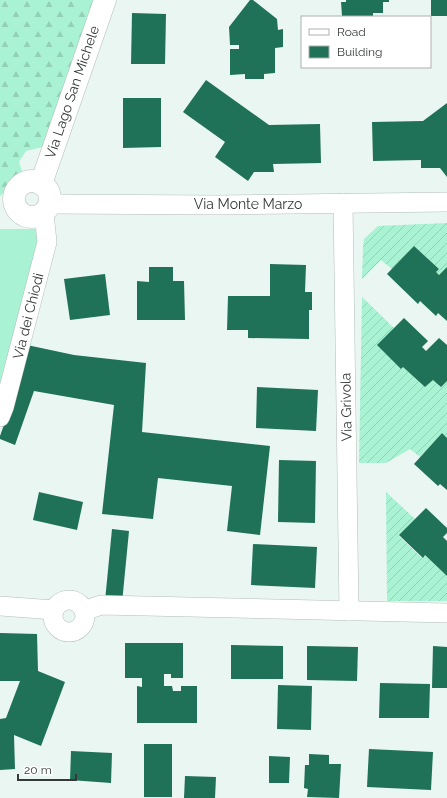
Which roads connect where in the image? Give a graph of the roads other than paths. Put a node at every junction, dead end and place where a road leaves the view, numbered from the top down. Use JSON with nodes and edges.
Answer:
{"nodes":[{"id":1,"x":105,"y":0,"type":"edge"},
{"id":2,"x":41,"y":184,"type":"junction"},
{"id":3,"x":447,"y":202,"type":"edge"},
{"id":4,"x":343,"y":203,"type":"junction"},
{"id":5,"x":47,"y":209,"type":"junction"},
{"id":6,"x":9,"y":212,"type":"edge"},
{"id":7,"x":0,"y":417,"type":"edge"},
{"id":8,"x":0,"y":606,"type":"edge"},
{"id":9,"x":54,"y":610,"type":"junction"},
{"id":10,"x":84,"y":611,"type":"junction"},
{"id":11,"x":349,"y":611,"type":"junction"},
{"id":12,"x":447,"y":613,"type":"edge"}],
"edges":[{"from":1,"to":2,"type":"main road","name":"Via Lago San Michele"},
{"from":2,"to":5,"type":"main road"},
{"from":2,"to":6,"type":"main road"},
{"from":3,"to":4,"type":"street","name":"Via Monte Marzo"},
{"from":4,"to":5,"type":"street","name":"Via Monte Marzo"},
{"from":4,"to":11,"type":"street","name":"Via Grivola"},
{"from":5,"to":6,"type":"main road"},
{"from":5,"to":7,"type":"street","name":"Via dei Chiodi"},
{"from":8,"to":9,"type":"street"},
{"from":9,"to":10,"type":"street"},
{"from":9,"to":10,"type":"street"},
{"from":10,"to":11,"type":"street"},
{"from":11,"to":12,"type":"street"}]}
